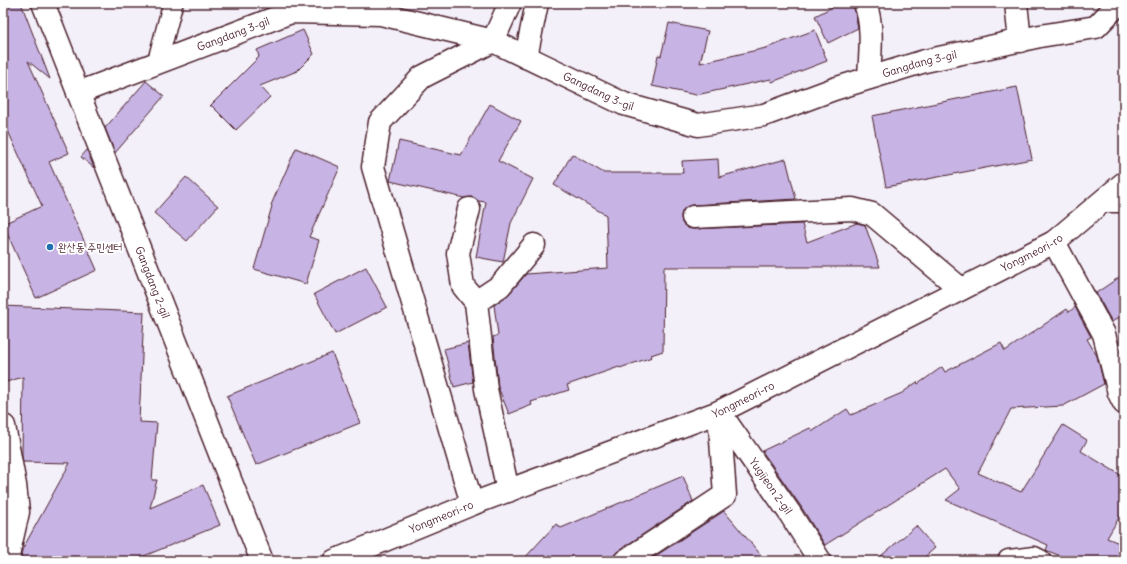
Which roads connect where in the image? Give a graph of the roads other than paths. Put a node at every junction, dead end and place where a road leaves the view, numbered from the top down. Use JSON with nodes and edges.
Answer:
{"nodes":[{"id":1,"x":43,"y":3,"type":"edge"},
{"id":2,"x":173,"y":3,"type":"edge"},
{"id":3,"x":510,"y":3,"type":"edge"},
{"id":4,"x":537,"y":3,"type":"edge"},
{"id":5,"x":865,"y":3,"type":"edge"},
{"id":6,"x":1016,"y":3,"type":"edge"},
{"id":7,"x":1119,"y":3,"type":"edge"},
{"id":8,"x":493,"y":41,"type":"junction"},
{"id":9,"x":1020,"y":41,"type":"junction"},
{"id":10,"x":526,"y":57,"type":"junction"},
{"id":11,"x":157,"y":63,"type":"junction"},
{"id":12,"x":869,"y":78,"type":"junction"},
{"id":13,"x":78,"y":92,"type":"junction"},
{"id":14,"x":1124,"y":184,"type":"edge"},
{"id":15,"x":1114,"y":201,"type":"edge"},
{"id":16,"x":469,"y":209,"type":"dead end"},
{"id":17,"x":693,"y":217,"type":"dead end"},
{"id":18,"x":1054,"y":242,"type":"junction"},
{"id":19,"x":534,"y":245,"type":"dead end"},
{"id":20,"x":961,"y":289,"type":"junction"},
{"id":21,"x":476,"y":302,"type":"junction"},
{"id":22,"x":1124,"y":403,"type":"edge"},
{"id":23,"x":719,"y":412,"type":"junction"},
{"id":24,"x":4,"y":426,"type":"dead end"},
{"id":25,"x":508,"y":491,"type":"junction"},
{"id":26,"x":472,"y":504,"type":"junction"},
{"id":27,"x":8,"y":539,"type":"edge"},
{"id":28,"x":10,"y":561,"type":"edge"},
{"id":29,"x":262,"y":561,"type":"edge"},
{"id":30,"x":334,"y":561,"type":"edge"},
{"id":31,"x":625,"y":561,"type":"edge"},
{"id":32,"x":820,"y":561,"type":"edge"},
{"id":33,"x":1009,"y":561,"type":"edge"},
{"id":34,"x":1040,"y":561,"type":"edge"}],
"edges":[{"from":1,"to":13,"type":"street","name":"Gangdang 2-gil"},
{"from":2,"to":11,"type":"lane"},
{"from":3,"to":8,"type":"street"},
{"from":4,"to":10,"type":"street"},
{"from":5,"to":12,"type":"street"},
{"from":6,"to":9,"type":"street"},
{"from":7,"to":9,"type":"street","name":"Gangdang 3-gil"},
{"from":8,"to":10,"type":"street","name":"Gangdang 3-gil"},
{"from":8,"to":11,"type":"street","name":"Gangdang 3-gil"},
{"from":8,"to":26,"type":"street"},
{"from":9,"to":12,"type":"street","name":"Gangdang 3-gil"},
{"from":10,"to":12,"type":"street","name":"Gangdang 3-gil"},
{"from":11,"to":13,"type":"street","name":"Gangdang 3-gil"},
{"from":13,"to":29,"type":"street","name":"Gangdang 2-gil"},
{"from":14,"to":15,"type":"street","name":"Yongmeori-ro"},
{"from":15,"to":18,"type":"street","name":"Yongmeori-ro"},
{"from":16,"to":21,"type":"street"},
{"from":17,"to":20,"type":"street"},
{"from":18,"to":20,"type":"street","name":"Yongmeori-ro"},
{"from":18,"to":22,"type":"street"},
{"from":19,"to":21,"type":"street"},
{"from":20,"to":23,"type":"street","name":"Yongmeori-ro"},
{"from":21,"to":25,"type":"street"},
{"from":23,"to":25,"type":"street","name":"Yongmeori-ro"},
{"from":23,"to":31,"type":"street"},
{"from":23,"to":32,"type":"street","name":"Yugijeon 2-gil"},
{"from":24,"to":27,"type":"street"},
{"from":25,"to":26,"type":"street","name":"Yongmeori-ro"},
{"from":26,"to":30,"type":"street","name":"Yongmeori-ro"},
{"from":27,"to":28,"type":"street"},
{"from":33,"to":34,"type":"street"}]}
